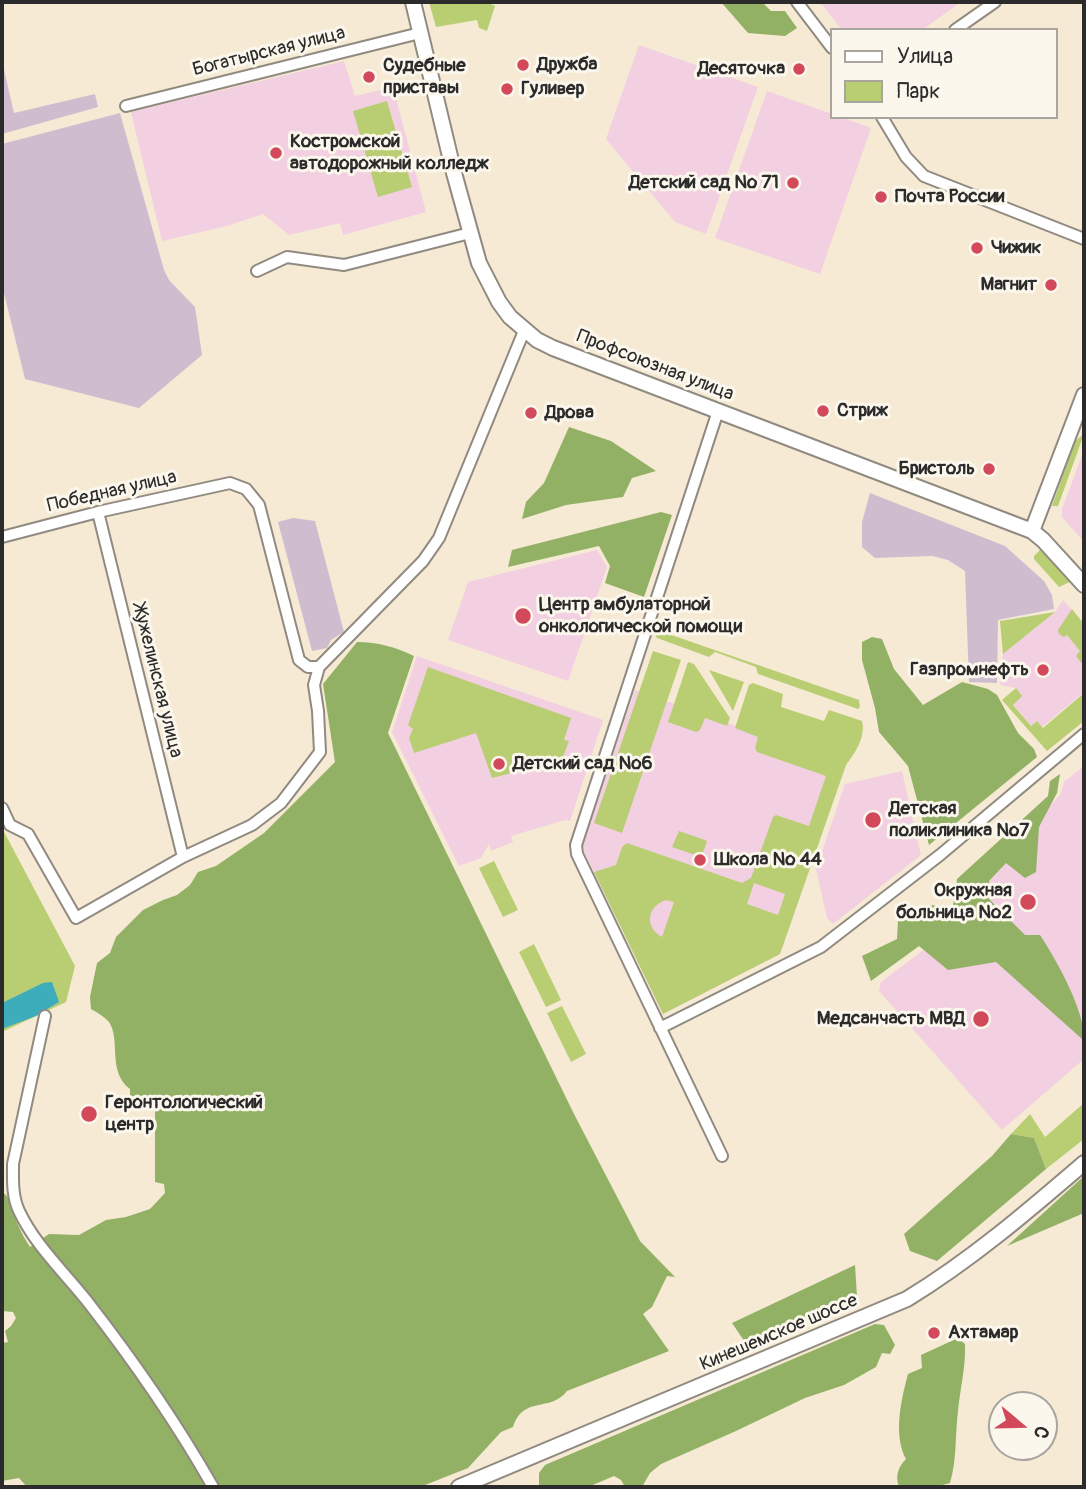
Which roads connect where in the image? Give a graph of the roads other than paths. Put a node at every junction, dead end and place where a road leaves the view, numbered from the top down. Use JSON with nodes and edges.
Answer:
{"nodes":[{"id":1,"x":413,"y":2,"type":"edge"},
{"id":2,"x":797,"y":2,"type":"edge"},
{"id":3,"x":995,"y":2,"type":"edge"},
{"id":4,"x":958,"y":28,"type":"edge"},
{"id":5,"x":420,"y":33,"type":"junction"},
{"id":6,"x":830,"y":45,"type":"edge"},
{"id":7,"x":126,"y":106,"type":"dead end"},
{"id":8,"x":884,"y":119,"type":"edge"},
{"id":9,"x":470,"y":233,"type":"junction"},
{"id":10,"x":1084,"y":239,"type":"edge"},
{"id":11,"x":257,"y":271,"type":"dead end"},
{"id":12,"x":524,"y":331,"type":"junction"},
{"id":13,"x":1084,"y":395,"type":"edge"},
{"id":14,"x":718,"y":411,"type":"junction"},
{"id":15,"x":98,"y":512,"type":"junction"},
{"id":16,"x":1032,"y":531,"type":"junction"},
{"id":17,"x":2,"y":537,"type":"edge"},
{"id":18,"x":1084,"y":585,"type":"edge"},
{"id":19,"x":318,"y":667,"type":"junction"},
{"id":20,"x":1084,"y":734,"type":"edge"},
{"id":21,"x":2,"y":808,"type":"edge"},
{"id":22,"x":183,"y":858,"type":"junction"},
{"id":23,"x":45,"y":1016,"type":"dead end"},
{"id":24,"x":660,"y":1028,"type":"junction"},
{"id":25,"x":722,"y":1156,"type":"dead end"},
{"id":26,"x":1084,"y":1163,"type":"edge"},
{"id":27,"x":213,"y":1487,"type":"edge"},
{"id":28,"x":458,"y":1487,"type":"edge"}],
"edges":[{"from":1,"to":5,"type":"main road","name":"Профсоюзная улица"},
{"from":2,"to":6,"type":"street"},
{"from":3,"to":4,"type":"street"},
{"from":5,"to":7,"type":"street","name":"Богатырская улица"},
{"from":5,"to":9,"type":"main road","name":"Профсоюзная улица"},
{"from":8,"to":10,"type":"street"},
{"from":9,"to":11,"type":"street"},
{"from":9,"to":12,"type":"main road","name":"Профсоюзная улица"},
{"from":12,"to":14,"type":"main road","name":"Профсоюзная улица"},
{"from":12,"to":19,"type":"street"},
{"from":13,"to":16,"type":"main road"},
{"from":14,"to":16,"type":"main road","name":"Профсоюзная улица"},
{"from":14,"to":24,"type":"street"},
{"from":15,"to":17,"type":"street","name":"Победная улица"},
{"from":15,"to":19,"type":"street","name":"Победная улица"},
{"from":15,"to":22,"type":"street","name":"Жужелинская улица"},
{"from":16,"to":18,"type":"main road","name":"Профсоюзная улица"},
{"from":19,"to":22,"type":"street"},
{"from":20,"to":24,"type":"street"},
{"from":21,"to":22,"type":"street"},
{"from":23,"to":27,"type":"street"},
{"from":24,"to":25,"type":"street"},
{"from":26,"to":28,"type":"main road","name":"Кинешемское шоссе"}]}
